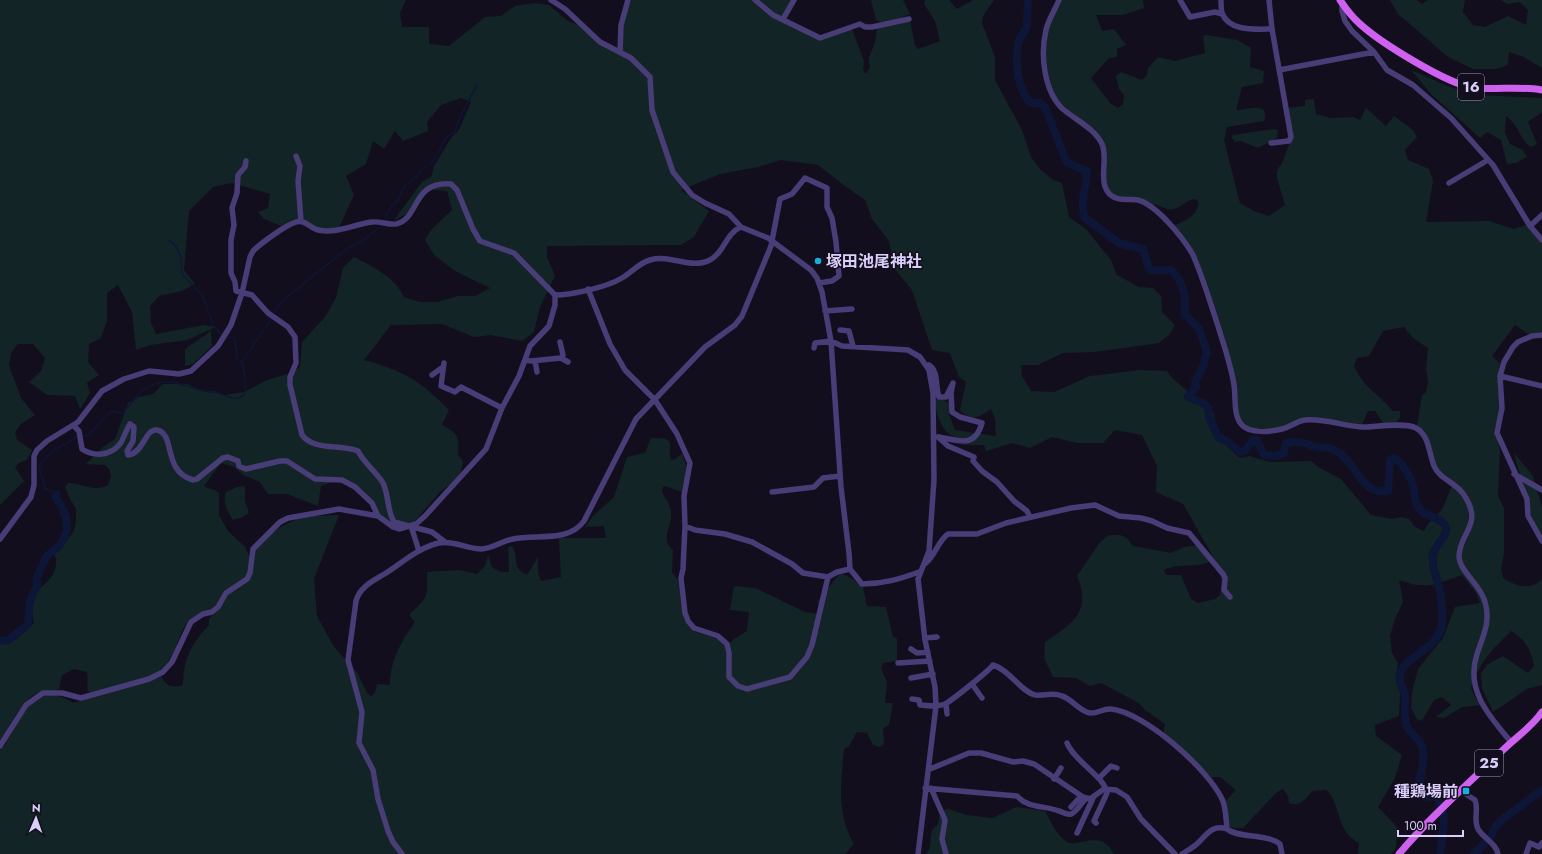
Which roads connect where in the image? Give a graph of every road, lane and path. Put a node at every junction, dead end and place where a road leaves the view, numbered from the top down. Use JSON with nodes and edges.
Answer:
{"nodes":[{"id":1,"x":551,"y":0,"type":"edge"},
{"id":2,"x":628,"y":0,"type":"edge"},
{"id":3,"x":755,"y":0,"type":"edge"},
{"id":4,"x":794,"y":0,"type":"edge"},
{"id":5,"x":1059,"y":0,"type":"edge"},
{"id":6,"x":1180,"y":0,"type":"edge"},
{"id":7,"x":1221,"y":0,"type":"edge"},
{"id":8,"x":1269,"y":0,"type":"edge"},
{"id":9,"x":1341,"y":1,"type":"edge"},
{"id":10,"x":1222,"y":14,"type":"junction"},
{"id":11,"x":908,"y":19,"type":"dead end"},
{"id":12,"x":783,"y":20,"type":"junction"},
{"id":13,"x":1272,"y":29,"type":"junction"},
{"id":14,"x":620,"y":52,"type":"junction"},
{"id":15,"x":1374,"y":52,"type":"junction"},
{"id":16,"x":1279,"y":70,"type":"junction"},
{"id":17,"x":1542,"y":90,"type":"edge"},
{"id":18,"x":1271,"y":143,"type":"dead end"},
{"id":19,"x":296,"y":156,"type":"dead end"},
{"id":20,"x":1488,"y":160,"type":"junction"},
{"id":21,"x":246,"y":161,"type":"dead end"},
{"id":22,"x":1449,"y":183,"type":"dead end"},
{"id":23,"x":1542,"y":215,"type":"edge"},
{"id":24,"x":301,"y":221,"type":"junction"},
{"id":25,"x":1530,"y":226,"type":"junction"},
{"id":26,"x":741,"y":228,"type":"junction"},
{"id":27,"x":1542,"y":240,"type":"edge"},
{"id":28,"x":772,"y":242,"type":"junction"},
{"id":29,"x":819,"y":283,"type":"junction"},
{"id":30,"x":588,"y":289,"type":"junction"},
{"id":31,"x":242,"y":293,"type":"junction"},
{"id":32,"x":554,"y":295,"type":"junction"},
{"id":33,"x":852,"y":309,"type":"dead end"},
{"id":34,"x":825,"y":311,"type":"junction"},
{"id":35,"x":840,"y":330,"type":"dead end"},
{"id":36,"x":1542,"y":335,"type":"edge"},
{"id":37,"x":831,"y":341,"type":"junction"},
{"id":38,"x":560,"y":342,"type":"dead end"},
{"id":39,"x":853,"y":346,"type":"junction"},
{"id":40,"x":814,"y":348,"type":"dead end"},
{"id":41,"x":561,"y":358,"type":"junction"},
{"id":42,"x":525,"y":360,"type":"junction"},
{"id":43,"x":535,"y":361,"type":"junction"},
{"id":44,"x":568,"y":362,"type":"dead end"},
{"id":45,"x":926,"y":366,"type":"junction"},
{"id":46,"x":537,"y":372,"type":"dead end"},
{"id":47,"x":432,"y":375,"type":"dead end"},
{"id":48,"x":1500,"y":376,"type":"junction"},
{"id":49,"x":1542,"y":386,"type":"edge"},
{"id":50,"x":655,"y":400,"type":"junction"},
{"id":51,"x":502,"y":408,"type":"junction"},
{"id":52,"x":74,"y":426,"type":"junction"},
{"id":53,"x":936,"y":437,"type":"junction"},
{"id":54,"x":1514,"y":474,"type":"junction"},
{"id":55,"x":840,"y":476,"type":"junction"},
{"id":56,"x":1542,"y":490,"type":"edge"},
{"id":57,"x":772,"y":492,"type":"dead end"},
{"id":58,"x":378,"y":516,"type":"junction"},
{"id":59,"x":1030,"y":517,"type":"junction"},
{"id":60,"x":411,"y":526,"type":"junction"},
{"id":61,"x":685,"y":526,"type":"junction"},
{"id":62,"x":0,"y":539,"type":"edge"},
{"id":63,"x":1542,"y":541,"type":"edge"},
{"id":64,"x":444,"y":542,"type":"junction"},
{"id":65,"x":419,"y":552,"type":"junction"},
{"id":66,"x":923,"y":565,"type":"junction"},
{"id":67,"x":850,"y":570,"type":"junction"},
{"id":68,"x":919,"y":572,"type":"junction"},
{"id":69,"x":828,"y":577,"type":"junction"},
{"id":70,"x":1230,"y":597,"type":"dead end"},
{"id":71,"x":937,"y":637,"type":"dead end"},
{"id":72,"x":925,"y":638,"type":"junction"},
{"id":73,"x":911,"y":649,"type":"dead end"},
{"id":74,"x":928,"y":652,"type":"junction"},
{"id":75,"x":930,"y":661,"type":"junction"},
{"id":76,"x":898,"y":663,"type":"dead end"},
{"id":77,"x":933,"y":674,"type":"junction"},
{"id":78,"x":911,"y":678,"type":"dead end"},
{"id":79,"x":972,"y":684,"type":"junction"},
{"id":80,"x":982,"y":698,"type":"dead end"},
{"id":81,"x":912,"y":699,"type":"dead end"},
{"id":82,"x":946,"y":704,"type":"junction"},
{"id":83,"x":936,"y":706,"type":"junction"},
{"id":84,"x":1542,"y":712,"type":"edge"},
{"id":85,"x":946,"y":714,"type":"dead end"},
{"id":86,"x":1511,"y":742,"type":"junction"},
{"id":87,"x":1067,"y":743,"type":"dead end"},
{"id":88,"x":0,"y":746,"type":"edge"},
{"id":89,"x":930,"y":768,"type":"junction"},
{"id":90,"x":1061,"y":768,"type":"dead end"},
{"id":91,"x":1117,"y":768,"type":"dead end"},
{"id":92,"x":1099,"y":778,"type":"junction"},
{"id":93,"x":1054,"y":779,"type":"junction"},
{"id":94,"x":925,"y":788,"type":"junction"},
{"id":95,"x":931,"y":788,"type":"junction"},
{"id":96,"x":1106,"y":788,"type":"junction"},
{"id":97,"x":1461,"y":791,"type":"junction"},
{"id":98,"x":1094,"y":796,"type":"junction"},
{"id":99,"x":1083,"y":797,"type":"junction"},
{"id":100,"x":1071,"y":807,"type":"dead end"},
{"id":101,"x":1096,"y":823,"type":"dead end"},
{"id":102,"x":1228,"y":828,"type":"junction"},
{"id":103,"x":1077,"y":833,"type":"dead end"},
{"id":104,"x":1542,"y":843,"type":"edge"},
{"id":105,"x":402,"y":854,"type":"edge"},
{"id":106,"x":918,"y":854,"type":"edge"},
{"id":107,"x":946,"y":854,"type":"edge"},
{"id":108,"x":1175,"y":854,"type":"edge"},
{"id":109,"x":1182,"y":854,"type":"edge"},
{"id":110,"x":1282,"y":854,"type":"edge"},
{"id":111,"x":1399,"y":854,"type":"edge"},
{"id":112,"x":1498,"y":854,"type":"edge"},
{"id":113,"x":1526,"y":854,"type":"edge"}],
"edges":[{"from":1,"to":14,"type":"street"},
{"from":2,"to":14,"type":"street"},
{"from":3,"to":12,"type":"street"},
{"from":4,"to":12,"type":"street"},
{"from":5,"to":86,"type":"street"},
{"from":6,"to":10,"type":"street"},
{"from":7,"to":10,"type":"street"},
{"from":8,"to":13,"type":"street"},
{"from":9,"to":15,"type":"street"},
{"from":9,"to":17,"type":"main road","number":"16"},
{"from":10,"to":13,"type":"street"},
{"from":11,"to":12,"type":"street"},
{"from":13,"to":16,"type":"street"},
{"from":14,"to":26,"type":"street"},
{"from":15,"to":16,"type":"street"},
{"from":15,"to":20,"type":"street"},
{"from":16,"to":18,"type":"street"},
{"from":19,"to":24,"type":"street"},
{"from":20,"to":22,"type":"street"},
{"from":20,"to":25,"type":"street"},
{"from":21,"to":31,"type":"street"},
{"from":23,"to":25,"type":"street"},
{"from":24,"to":31,"type":"street"},
{"from":24,"to":32,"type":"street"},
{"from":25,"to":27,"type":"street"},
{"from":26,"to":28,"type":"street"},
{"from":26,"to":30,"type":"street"},
{"from":28,"to":29,"type":"street"},
{"from":28,"to":29,"type":"street"},
{"from":28,"to":50,"type":"street"},
{"from":29,"to":34,"type":"street"},
{"from":30,"to":32,"type":"street"},
{"from":30,"to":50,"type":"street"},
{"from":31,"to":52,"type":"street"},
{"from":31,"to":60,"type":"street"},
{"from":32,"to":42,"type":"street"},
{"from":33,"to":34,"type":"street"},
{"from":34,"to":37,"type":"street"},
{"from":35,"to":39,"type":"street"},
{"from":36,"to":48,"type":"street"},
{"from":37,"to":39,"type":"street"},
{"from":37,"to":40,"type":"street"},
{"from":37,"to":55,"type":"street"},
{"from":38,"to":41,"type":"street"},
{"from":39,"to":45,"type":"street"},
{"from":41,"to":43,"type":"street"},
{"from":41,"to":44,"type":"street"},
{"from":42,"to":43,"type":"street"},
{"from":42,"to":51,"type":"street"},
{"from":43,"to":46,"type":"street"},
{"from":45,"to":53,"type":"street"},
{"from":45,"to":53,"type":"street"},
{"from":47,"to":51,"type":"street"},
{"from":48,"to":49,"type":"street"},
{"from":48,"to":54,"type":"street"},
{"from":50,"to":61,"type":"street"},
{"from":50,"to":64,"type":"street"},
{"from":51,"to":60,"type":"street"},
{"from":52,"to":58,"type":"street"},
{"from":52,"to":62,"type":"street"},
{"from":53,"to":59,"type":"street"},
{"from":53,"to":66,"type":"street"},
{"from":54,"to":56,"type":"street"},
{"from":54,"to":63,"type":"street"},
{"from":55,"to":57,"type":"street"},
{"from":55,"to":67,"type":"street"},
{"from":58,"to":60,"type":"street"},
{"from":58,"to":88,"type":"street"},
{"from":59,"to":66,"type":"street"},
{"from":59,"to":70,"type":"street"},
{"from":60,"to":64,"type":"street"},
{"from":60,"to":65,"type":"street"},
{"from":61,"to":69,"type":"street"},
{"from":61,"to":69,"type":"street"},
{"from":64,"to":65,"type":"street"},
{"from":65,"to":105,"type":"street"},
{"from":66,"to":68,"type":"street"},
{"from":67,"to":68,"type":"street"},
{"from":67,"to":69,"type":"street"},
{"from":68,"to":72,"type":"street"},
{"from":71,"to":72,"type":"street"},
{"from":72,"to":74,"type":"street"},
{"from":73,"to":74,"type":"street"},
{"from":74,"to":75,"type":"street"},
{"from":75,"to":76,"type":"street"},
{"from":75,"to":77,"type":"street"},
{"from":77,"to":78,"type":"street"},
{"from":77,"to":83,"type":"street"},
{"from":79,"to":80,"type":"street"},
{"from":79,"to":82,"type":"street"},
{"from":79,"to":102,"type":"street"},
{"from":81,"to":83,"type":"street"},
{"from":82,"to":83,"type":"street"},
{"from":82,"to":85,"type":"street"},
{"from":83,"to":89,"type":"street"},
{"from":84,"to":86,"type":"main road","number":"25"},
{"from":86,"to":97,"type":"main road","number":"25"},
{"from":87,"to":92,"type":"street"},
{"from":89,"to":93,"type":"street"},
{"from":89,"to":94,"type":"street"},
{"from":90,"to":93,"type":"street"},
{"from":91,"to":92,"type":"street"},
{"from":92,"to":96,"type":"street"},
{"from":93,"to":99,"type":"street"},
{"from":94,"to":95,"type":"street"},
{"from":94,"to":106,"type":"street"},
{"from":95,"to":99,"type":"street"},
{"from":95,"to":107,"type":"street"},
{"from":96,"to":98,"type":"street"},
{"from":96,"to":101,"type":"street"},
{"from":96,"to":108,"type":"street"},
{"from":97,"to":111,"type":"main road","number":"25"},
{"from":97,"to":112,"type":"street"},
{"from":98,"to":99,"type":"street"},
{"from":98,"to":103,"type":"street"},
{"from":99,"to":100,"type":"street"},
{"from":102,"to":109,"type":"street"},
{"from":102,"to":110,"type":"street"},
{"from":104,"to":113,"type":"street"}]}
